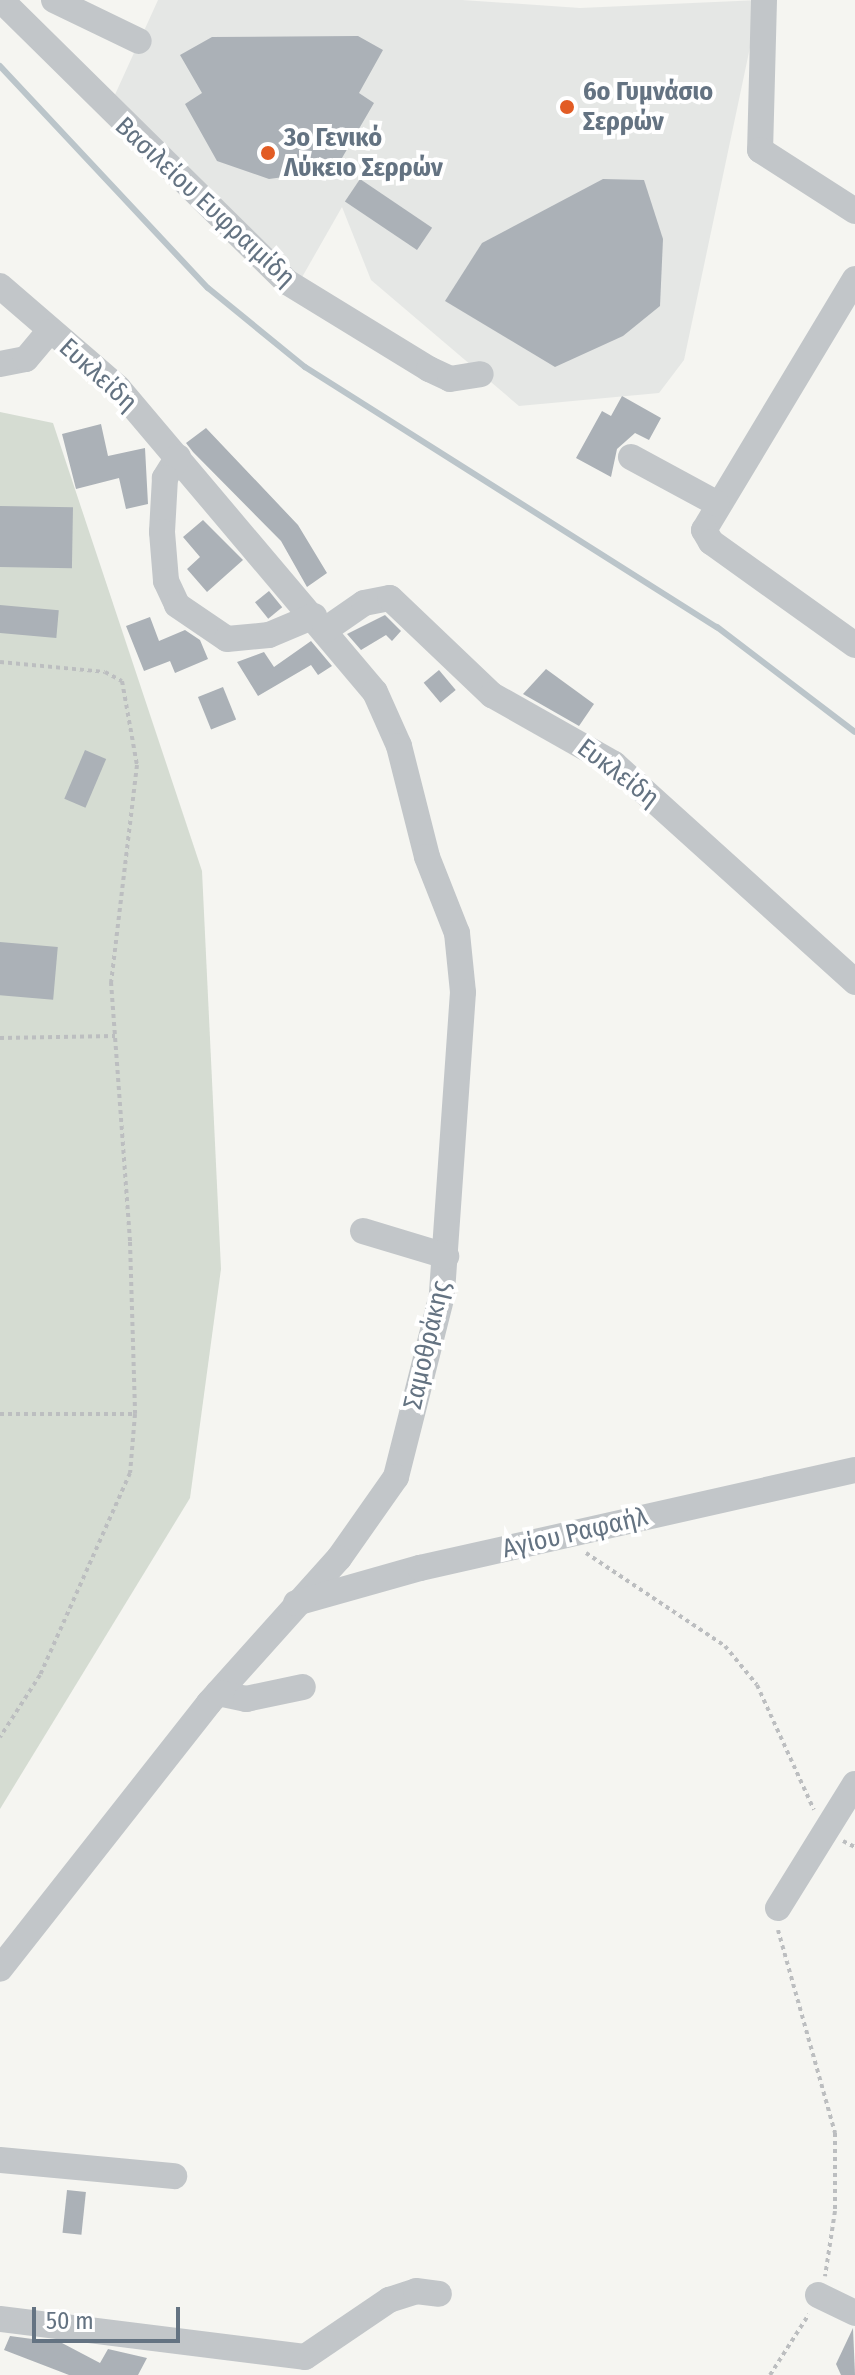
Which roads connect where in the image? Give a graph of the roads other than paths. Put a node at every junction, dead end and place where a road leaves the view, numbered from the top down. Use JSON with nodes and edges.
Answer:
{"nodes":[{"id":1,"x":1,"y":0,"type":"edge"},
{"id":2,"x":54,"y":0,"type":"edge"},
{"id":3,"x":764,"y":0,"type":"edge"},
{"id":4,"x":139,"y":41,"type":"dead end"},
{"id":5,"x":855,"y":211,"type":"edge"},
{"id":6,"x":855,"y":279,"type":"edge"},
{"id":7,"x":0,"y":286,"type":"edge"},
{"id":8,"x":49,"y":332,"type":"junction"},
{"id":9,"x":0,"y":364,"type":"edge"},
{"id":10,"x":481,"y":374,"type":"dead end"},
{"id":11,"x":178,"y":457,"type":"junction"},
{"id":12,"x":631,"y":457,"type":"dead end"},
{"id":13,"x":710,"y":515,"type":"junction"},
{"id":14,"x":320,"y":623,"type":"junction"},
{"id":15,"x":855,"y":645,"type":"edge"},
{"id":16,"x":855,"y":982,"type":"edge"},
{"id":17,"x":363,"y":1231,"type":"dead end"},
{"id":18,"x":446,"y":1256,"type":"junction"},
{"id":19,"x":855,"y":1470,"type":"edge"},
{"id":20,"x":339,"y":1558,"type":"junction"},
{"id":21,"x":358,"y":1587,"type":"junction"},
{"id":22,"x":296,"y":1603,"type":"junction"},
{"id":23,"x":303,"y":1687,"type":"dead end"},
{"id":24,"x":218,"y":1693,"type":"junction"},
{"id":25,"x":855,"y":1784,"type":"edge"},
{"id":26,"x":778,"y":1908,"type":"road end"},
{"id":27,"x":0,"y":1969,"type":"edge"},
{"id":28,"x":0,"y":2160,"type":"edge"},
{"id":29,"x":174,"y":2176,"type":"dead end"},
{"id":30,"x":439,"y":2294,"type":"dead end"},
{"id":31,"x":818,"y":2295,"type":"road end"},
{"id":32,"x":855,"y":2313,"type":"edge"},
{"id":33,"x":0,"y":2319,"type":"edge"}],
"edges":[{"from":1,"to":10,"type":"street","name":"Βασιλείου Ευφραιμίδη"},
{"from":2,"to":4,"type":"street"},
{"from":3,"to":5,"type":"street"},
{"from":6,"to":13,"type":"street"},
{"from":7,"to":8,"type":"street","name":"Ευκλείδη"},
{"from":8,"to":9,"type":"street"},
{"from":8,"to":11,"type":"street","name":"Ευκλείδη"},
{"from":11,"to":14,"type":"street","name":"Ευκλείδη"},
{"from":11,"to":14,"type":"street"},
{"from":12,"to":13,"type":"street"},
{"from":13,"to":15,"type":"street"},
{"from":14,"to":16,"type":"street","name":"Ευκλείδη"},
{"from":14,"to":18,"type":"street","name":"Σαμοθράκης"},
{"from":17,"to":18,"type":"street"},
{"from":18,"to":20,"type":"street","name":"Σαμοθράκης"},
{"from":19,"to":21,"type":"street","name":"Αγίου Ραφαήλ"},
{"from":20,"to":21,"type":"street"},
{"from":20,"to":22,"type":"street","name":"Σαμοθράκης"},
{"from":21,"to":22,"type":"street","name":"Αγίου Ραφαήλ"},
{"from":22,"to":24,"type":"street","name":"Σαμοθράκης"},
{"from":23,"to":24,"type":"street"},
{"from":24,"to":27,"type":"street","name":"Σαμοθράκης"},
{"from":25,"to":26,"type":"street"},
{"from":28,"to":29,"type":"street"},
{"from":30,"to":33,"type":"street"},
{"from":31,"to":32,"type":"street"}]}
